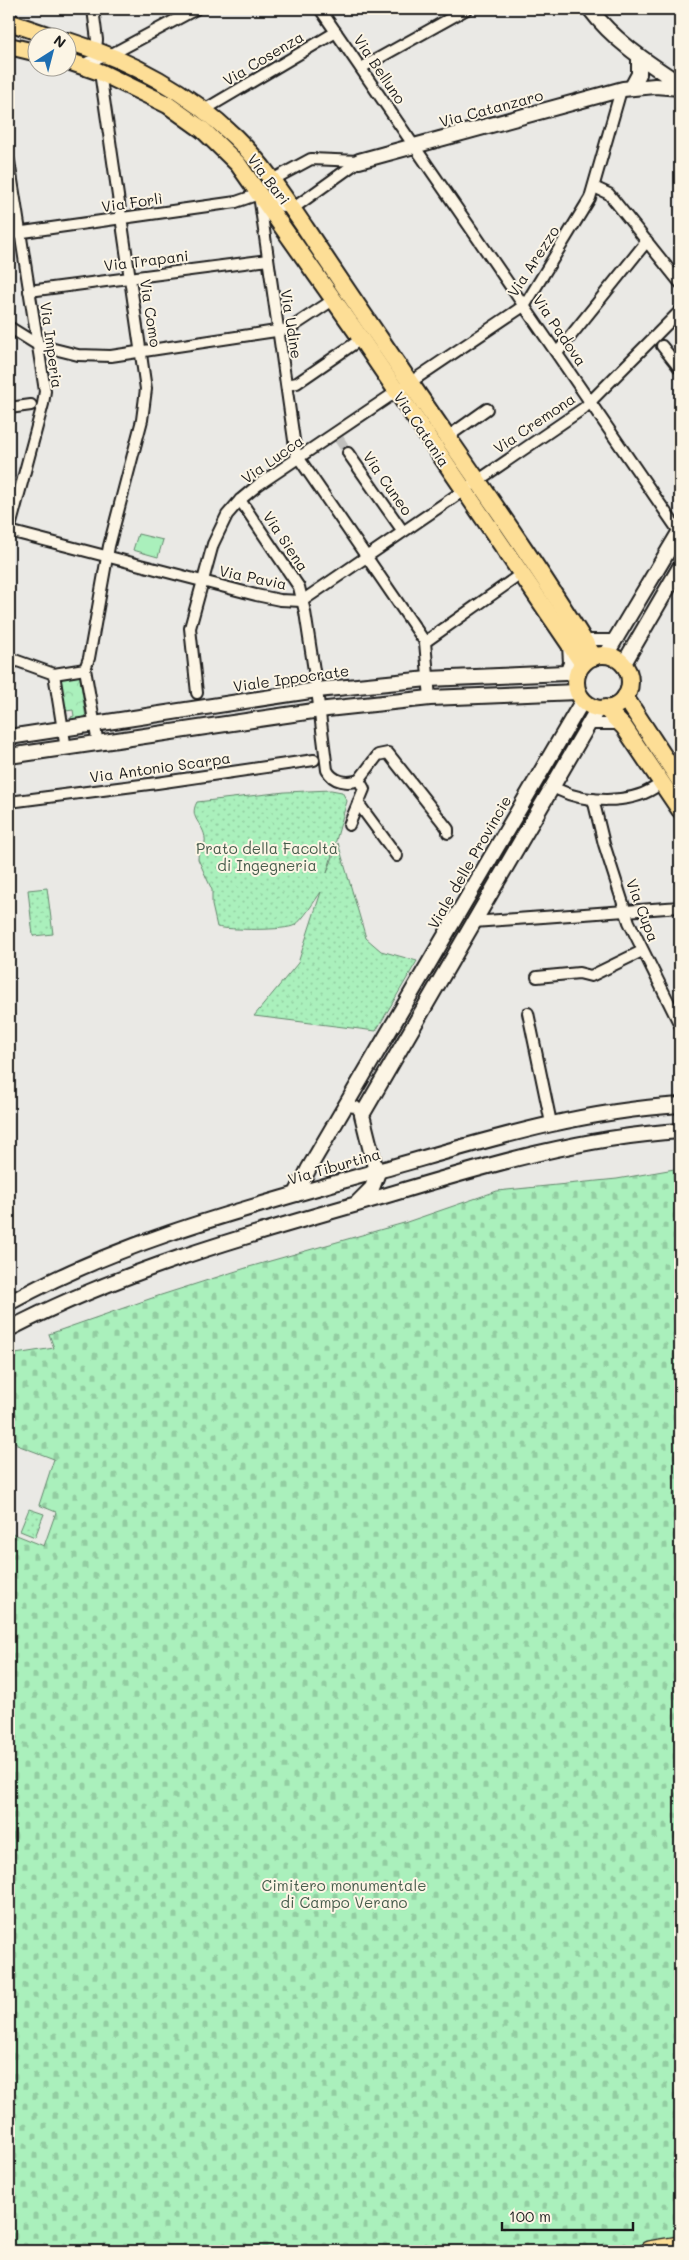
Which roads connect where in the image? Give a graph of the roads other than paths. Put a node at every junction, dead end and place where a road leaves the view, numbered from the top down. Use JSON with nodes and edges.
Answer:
{"nodes":[{"id":1,"x":93,"y":9,"type":"edge"},
{"id":2,"x":196,"y":9,"type":"edge"},
{"id":3,"x":320,"y":9,"type":"edge"},
{"id":4,"x":467,"y":9,"type":"edge"},
{"id":5,"x":590,"y":9,"type":"edge"},
{"id":6,"x":9,"y":22,"type":"edge"},
{"id":7,"x":28,"y":28,"type":"edge"},
{"id":8,"x":336,"y":32,"type":"junction"},
{"id":9,"x":9,"y":46,"type":"edge"},
{"id":10,"x":78,"y":50,"type":"edge"},
{"id":11,"x":28,"y":51,"type":"edge"},
{"id":12,"x":640,"y":57,"type":"junction"},
{"id":13,"x":90,"y":61,"type":"edge"},
{"id":14,"x":361,"y":68,"type":"junction"},
{"id":15,"x":680,"y":84,"type":"edge"},
{"id":16,"x":656,"y":86,"type":"junction"},
{"id":17,"x":680,"y":88,"type":"edge"},
{"id":18,"x":626,"y":89,"type":"junction"},
{"id":19,"x":204,"y":110,"type":"junction"},
{"id":20,"x":415,"y":145,"type":"junction"},
{"id":21,"x":9,"y":161,"type":"edge"},
{"id":22,"x":359,"y":161,"type":"junction"},
{"id":23,"x":272,"y":180,"type":"junction"},
{"id":24,"x":594,"y":187,"type":"junction"},
{"id":25,"x":259,"y":194,"type":"junction"},
{"id":26,"x":292,"y":208,"type":"junction"},
{"id":27,"x":121,"y":218,"type":"junction"},
{"id":28,"x":20,"y":232,"type":"junction"},
{"id":29,"x":9,"y":234,"type":"edge"},
{"id":30,"x":646,"y":242,"type":"junction"},
{"id":31,"x":268,"y":260,"type":"junction"},
{"id":32,"x":130,"y":278,"type":"junction"},
{"id":33,"x":680,"y":283,"type":"edge"},
{"id":34,"x":29,"y":291,"type":"junction"},
{"id":35,"x":333,"y":300,"type":"junction"},
{"id":36,"x":525,"y":305,"type":"junction"},
{"id":37,"x":680,"y":311,"type":"edge"},
{"id":38,"x":9,"y":327,"type":"edge"},
{"id":39,"x":278,"y":332,"type":"junction"},
{"id":40,"x":361,"y":339,"type":"junction"},
{"id":41,"x":38,"y":345,"type":"junction"},
{"id":42,"x":662,"y":346,"type":"dead end"},
{"id":43,"x":142,"y":352,"type":"junction"},
{"id":44,"x":557,"y":353,"type":"junction"},
{"id":45,"x":680,"y":368,"type":"edge"},
{"id":46,"x":287,"y":385,"type":"junction"},
{"id":47,"x":403,"y":387,"type":"junction"},
{"id":48,"x":591,"y":401,"type":"junction"},
{"id":49,"x":31,"y":405,"type":"dead end"},
{"id":50,"x":9,"y":408,"type":"edge"},
{"id":51,"x":487,"y":409,"type":"dead end"},
{"id":52,"x":446,"y":438,"type":"junction"},
{"id":53,"x":348,"y":453,"type":"tunnel mouth"},
{"id":54,"x":298,"y":459,"type":"junction"},
{"id":55,"x":477,"y":480,"type":"junction"},
{"id":56,"x":463,"y":489,"type":"junction"},
{"id":57,"x":240,"y":500,"type":"junction"},
{"id":58,"x":402,"y":530,"type":"junction"},
{"id":59,"x":9,"y":531,"type":"edge"},
{"id":60,"x":680,"y":532,"type":"edge"},
{"id":61,"x":106,"y":556,"type":"junction"},
{"id":62,"x":366,"y":556,"type":"junction"},
{"id":63,"x":680,"y":567,"type":"edge"},
{"id":64,"x":521,"y":574,"type":"junction"},
{"id":65,"x":203,"y":582,"type":"junction"},
{"id":66,"x":302,"y":601,"type":"junction"},
{"id":67,"x":616,"y":640,"type":"junction"},
{"id":68,"x":576,"y":641,"type":"junction"},
{"id":69,"x":425,"y":642,"type":"junction"},
{"id":70,"x":9,"y":658,"type":"edge"},
{"id":71,"x":585,"y":664,"type":"junction"},
{"id":72,"x":623,"y":665,"type":"junction"},
{"id":73,"x":85,"y":669,"type":"junction"},
{"id":74,"x":54,"y":674,"type":"junction"},
{"id":75,"x":428,"y":679,"type":"junction"},
{"id":76,"x":317,"y":690,"type":"junction"},
{"id":77,"x":198,"y":693,"type":"dead end"},
{"id":78,"x":581,"y":696,"type":"junction"},
{"id":79,"x":625,"y":697,"type":"junction"},
{"id":80,"x":430,"y":698,"type":"junction"},
{"id":81,"x":602,"y":708,"type":"junction"},
{"id":82,"x":320,"y":710,"type":"junction"},
{"id":83,"x":94,"y":724,"type":"junction"},
{"id":84,"x":589,"y":724,"type":"junction"},
{"id":85,"x":621,"y":724,"type":"junction"},
{"id":86,"x":63,"y":729,"type":"junction"},
{"id":87,"x":9,"y":736,"type":"edge"},
{"id":88,"x":98,"y":744,"type":"junction"},
{"id":89,"x":66,"y":749,"type":"junction"},
{"id":90,"x":9,"y":756,"type":"edge"},
{"id":91,"x":314,"y":760,"type":"dead end"},
{"id":92,"x":359,"y":780,"type":"junction"},
{"id":93,"x":680,"y":781,"type":"edge"},
{"id":94,"x":531,"y":788,"type":"junction"},
{"id":95,"x":654,"y":788,"type":"dead end"},
{"id":96,"x":559,"y":790,"type":"dead end"},
{"id":97,"x":546,"y":798,"type":"junction"},
{"id":98,"x":593,"y":799,"type":"junction"},
{"id":99,"x":9,"y":802,"type":"edge"},
{"id":100,"x":358,"y":803,"type":"junction"},
{"id":101,"x":680,"y":810,"type":"edge"},
{"id":102,"x":349,"y":824,"type":"dead end"},
{"id":103,"x":448,"y":833,"type":"dead end"},
{"id":104,"x":397,"y":856,"type":"dead end"},
{"id":105,"x":680,"y":907,"type":"edge"},
{"id":106,"x":625,"y":911,"type":"junction"},
{"id":107,"x":473,"y":922,"type":"junction"},
{"id":108,"x":642,"y":950,"type":"junction"},
{"id":109,"x":436,"y":952,"type":"junction"},
{"id":110,"x":451,"y":960,"type":"junction"},
{"id":111,"x":537,"y":977,"type":"dead end"},
{"id":112,"x":528,"y":1013,"type":"dead end"},
{"id":113,"x":680,"y":1025,"type":"edge"},
{"id":114,"x":680,"y":1105,"type":"edge"},
{"id":115,"x":345,"y":1106,"type":"junction"},
{"id":116,"x":362,"y":1114,"type":"junction"},
{"id":117,"x":551,"y":1123,"type":"junction"},
{"id":118,"x":680,"y":1131,"type":"edge"},
{"id":119,"x":377,"y":1171,"type":"junction"},
{"id":120,"x":296,"y":1194,"type":"junction"},
{"id":121,"x":357,"y":1204,"type":"junction"},
{"id":122,"x":312,"y":1216,"type":"junction"},
{"id":123,"x":9,"y":1303,"type":"edge"},
{"id":124,"x":9,"y":1329,"type":"edge"},
{"id":125,"x":680,"y":2246,"type":"edge"},
{"id":126,"x":649,"y":2251,"type":"edge"}],
"edges":[{"from":1,"to":13,"type":"street","name":"Via Como"},
{"from":2,"to":13,"type":"street"},
{"from":3,"to":8,"type":"street","name":"Via Belluno"},
{"from":4,"to":14,"type":"street"},
{"from":5,"to":12,"type":"street"},
{"from":6,"to":7,"type":"main road"},
{"from":8,"to":14,"type":"street","name":"Via Belluno"},
{"from":8,"to":19,"type":"street","name":"Via Cosenza"},
{"from":9,"to":11,"type":"main road"},
{"from":10,"to":13,"type":"main road","name":"Via Bari"},
{"from":12,"to":15,"type":"street"},
{"from":12,"to":16,"type":"street"},
{"from":12,"to":18,"type":"street"},
{"from":13,"to":19,"type":"main road","name":"Via Bari"},
{"from":13,"to":25,"type":"main road","name":"Via Bari"},
{"from":13,"to":27,"type":"street","name":"Via Como"},
{"from":14,"to":20,"type":"street","name":"Via Belluno"},
{"from":16,"to":17,"type":"street","name":"Via Catanzaro"},
{"from":16,"to":18,"type":"street","name":"Via Catanzaro"},
{"from":18,"to":20,"type":"street","name":"Via Catanzaro"},
{"from":18,"to":24,"type":"street","name":"Via Arezzo"},
{"from":19,"to":23,"type":"main road","name":"Via Bari"},
{"from":20,"to":22,"type":"street","name":"Via Catanzaro"},
{"from":20,"to":36,"type":"street","name":"Via Padova"},
{"from":21,"to":28,"type":"street","name":"Via Imperia"},
{"from":22,"to":23,"type":"street"},
{"from":22,"to":26,"type":"street"},
{"from":23,"to":26,"type":"main road","name":"Via Bari"},
{"from":24,"to":30,"type":"street"},
{"from":24,"to":36,"type":"street","name":"Via Arezzo"},
{"from":25,"to":26,"type":"street","name":"Via Bari"},
{"from":25,"to":27,"type":"street","name":"Via Forlì"},
{"from":25,"to":31,"type":"street","name":"Via Udine"},
{"from":25,"to":35,"type":"main road","name":"Via Catania"},
{"from":26,"to":47,"type":"main road","name":"Via Catania"},
{"from":27,"to":28,"type":"street","name":"Via Forlì"},
{"from":27,"to":32,"type":"street","name":"Via Como"},
{"from":28,"to":29,"type":"street","name":"Via Forlì"},
{"from":28,"to":34,"type":"street","name":"Via Imperia"},
{"from":30,"to":33,"type":"street"},
{"from":30,"to":44,"type":"street"},
{"from":31,"to":32,"type":"street","name":"Via Trapani"},
{"from":31,"to":39,"type":"street","name":"Via Udine"},
{"from":32,"to":34,"type":"street","name":"Via Trapani"},
{"from":32,"to":43,"type":"street","name":"Via Como"},
{"from":34,"to":41,"type":"street","name":"Via Imperia"},
{"from":35,"to":39,"type":"street"},
{"from":35,"to":40,"type":"main road","name":"Via Catania"},
{"from":36,"to":44,"type":"street","name":"Via Padova"},
{"from":36,"to":47,"type":"street","name":"Via Arezzo"},
{"from":37,"to":48,"type":"street","name":"Via Cremona"},
{"from":38,"to":41,"type":"street"},
{"from":39,"to":43,"type":"street"},
{"from":39,"to":46,"type":"street","name":"Via Udine"},
{"from":40,"to":46,"type":"street"},
{"from":40,"to":47,"type":"main road","name":"Via Catania"},
{"from":41,"to":43,"type":"street"},
{"from":41,"to":59,"type":"street","name":"Via Imperia"},
{"from":42,"to":45,"type":"street"},
{"from":43,"to":61,"type":"street","name":"Via Como"},
{"from":44,"to":48,"type":"street","name":"Via Padova"},
{"from":46,"to":54,"type":"street","name":"Via Udine"},
{"from":47,"to":52,"type":"main road","name":"Via Catania"},
{"from":47,"to":54,"type":"street","name":"Via Lucca"},
{"from":47,"to":56,"type":"main road","name":"Via Catania"},
{"from":48,"to":55,"type":"street","name":"Via Cremona"},
{"from":48,"to":60,"type":"street","name":"Via Padova"},
{"from":49,"to":50,"type":"street"},
{"from":51,"to":52,"type":"street"},
{"from":52,"to":55,"type":"main road","name":"Via Catania"},
{"from":53,"to":58,"type":"street","name":"Via Cuneo"},
{"from":54,"to":57,"type":"street","name":"Via Lucca"},
{"from":54,"to":62,"type":"street"},
{"from":55,"to":56,"type":"street","name":"Via Cremona"},
{"from":55,"to":68,"type":"main road","name":"Via Catania"},
{"from":56,"to":58,"type":"street","name":"Via Pavia"},
{"from":56,"to":64,"type":"main road","name":"Via Catania"},
{"from":57,"to":65,"type":"street","name":"Via Lucca"},
{"from":57,"to":66,"type":"street","name":"Via Siena"},
{"from":58,"to":62,"type":"street","name":"Via Pavia"},
{"from":59,"to":61,"type":"street","name":"Via Pavia"},
{"from":60,"to":67,"type":"street"},
{"from":61,"to":65,"type":"street","name":"Via Pavia"},
{"from":61,"to":73,"type":"street","name":"Via Como"},
{"from":62,"to":66,"type":"street","name":"Via Pavia"},
{"from":62,"to":69,"type":"street"},
{"from":63,"to":72,"type":"street"},
{"from":64,"to":68,"type":"main road","name":"Via Catania"},
{"from":64,"to":69,"type":"street"},
{"from":65,"to":66,"type":"street","name":"Via Pavia"},
{"from":65,"to":77,"type":"street","name":"Via Lucca"},
{"from":66,"to":76,"type":"street","name":"Via Siena"},
{"from":67,"to":68,"type":"street"},
{"from":67,"to":71,"type":"street"},
{"from":68,"to":71,"type":"main road","name":"Via Catania"},
{"from":68,"to":71,"type":"street"},
{"from":69,"to":75,"type":"street"},
{"from":70,"to":74,"type":"street"},
{"from":71,"to":72,"type":"main road"},
{"from":71,"to":75,"type":"street","name":"Viale Ippocrate"},
{"from":71,"to":78,"type":"main road"},
{"from":72,"to":79,"type":"main road"},
{"from":73,"to":74,"type":"street"},
{"from":73,"to":83,"type":"street"},
{"from":74,"to":86,"type":"street"},
{"from":75,"to":76,"type":"street","name":"Viale Ippocrate"},
{"from":75,"to":80,"type":"street"},
{"from":76,"to":82,"type":"street","name":"Via Siena"},
{"from":76,"to":83,"type":"street","name":"Viale Ippocrate"},
{"from":78,"to":80,"type":"street"},
{"from":78,"to":81,"type":"main road"},
{"from":78,"to":94,"type":"street","name":"Viale delle Provincie"},
{"from":79,"to":81,"type":"main road"},
{"from":79,"to":93,"type":"main road"},
{"from":80,"to":82,"type":"street"},
{"from":81,"to":84,"type":"street"},
{"from":81,"to":85,"type":"main road"},
{"from":82,"to":88,"type":"street"},
{"from":82,"to":92,"type":"street","name":"Via Siena"},
{"from":83,"to":86,"type":"street","name":"Viale Ippocrate"},
{"from":83,"to":88,"type":"street"},
{"from":84,"to":85,"type":"street"},
{"from":84,"to":97,"type":"street"},
{"from":85,"to":101,"type":"main road"},
{"from":86,"to":87,"type":"street","name":"Viale Ippocrate"},
{"from":86,"to":89,"type":"street"},
{"from":88,"to":89,"type":"street"},
{"from":89,"to":90,"type":"street"},
{"from":91,"to":99,"type":"street","name":"Via Antonio Scarpa"},
{"from":92,"to":100,"type":"street"},
{"from":92,"to":103,"type":"street"},
{"from":94,"to":97,"type":"street","name":"Viale delle Provincie"},
{"from":94,"to":109,"type":"street","name":"Viale delle Provincie"},
{"from":95,"to":98,"type":"street"},
{"from":96,"to":98,"type":"street"},
{"from":97,"to":107,"type":"street"},
{"from":98,"to":106,"type":"street","name":"Via Cupa"},
{"from":100,"to":102,"type":"street"},
{"from":100,"to":104,"type":"street"},
{"from":105,"to":106,"type":"street"},
{"from":106,"to":107,"type":"street"},
{"from":106,"to":108,"type":"street","name":"Via Cupa"},
{"from":107,"to":110,"type":"street"},
{"from":108,"to":111,"type":"street"},
{"from":108,"to":113,"type":"street","name":"Via Cupa"},
{"from":109,"to":110,"type":"street","name":"Viale delle Provincie"},
{"from":109,"to":115,"type":"street","name":"Viale delle Provincie"},
{"from":110,"to":116,"type":"street"},
{"from":112,"to":117,"type":"street"},
{"from":114,"to":117,"type":"street","name":"Via Tiburtina"},
{"from":115,"to":116,"type":"street"},
{"from":115,"to":120,"type":"street","name":"Viale delle Provincie"},
{"from":116,"to":119,"type":"street"},
{"from":117,"to":119,"type":"street","name":"Via Tiburtina"},
{"from":118,"to":121,"type":"street"},
{"from":119,"to":120,"type":"street","name":"Via Tiburtina"},
{"from":119,"to":121,"type":"street"},
{"from":120,"to":122,"type":"street"},
{"from":120,"to":123,"type":"street","name":"Via Tiburtina"},
{"from":121,"to":122,"type":"street"},
{"from":122,"to":124,"type":"street"},
{"from":125,"to":126,"type":"highway"}]}
